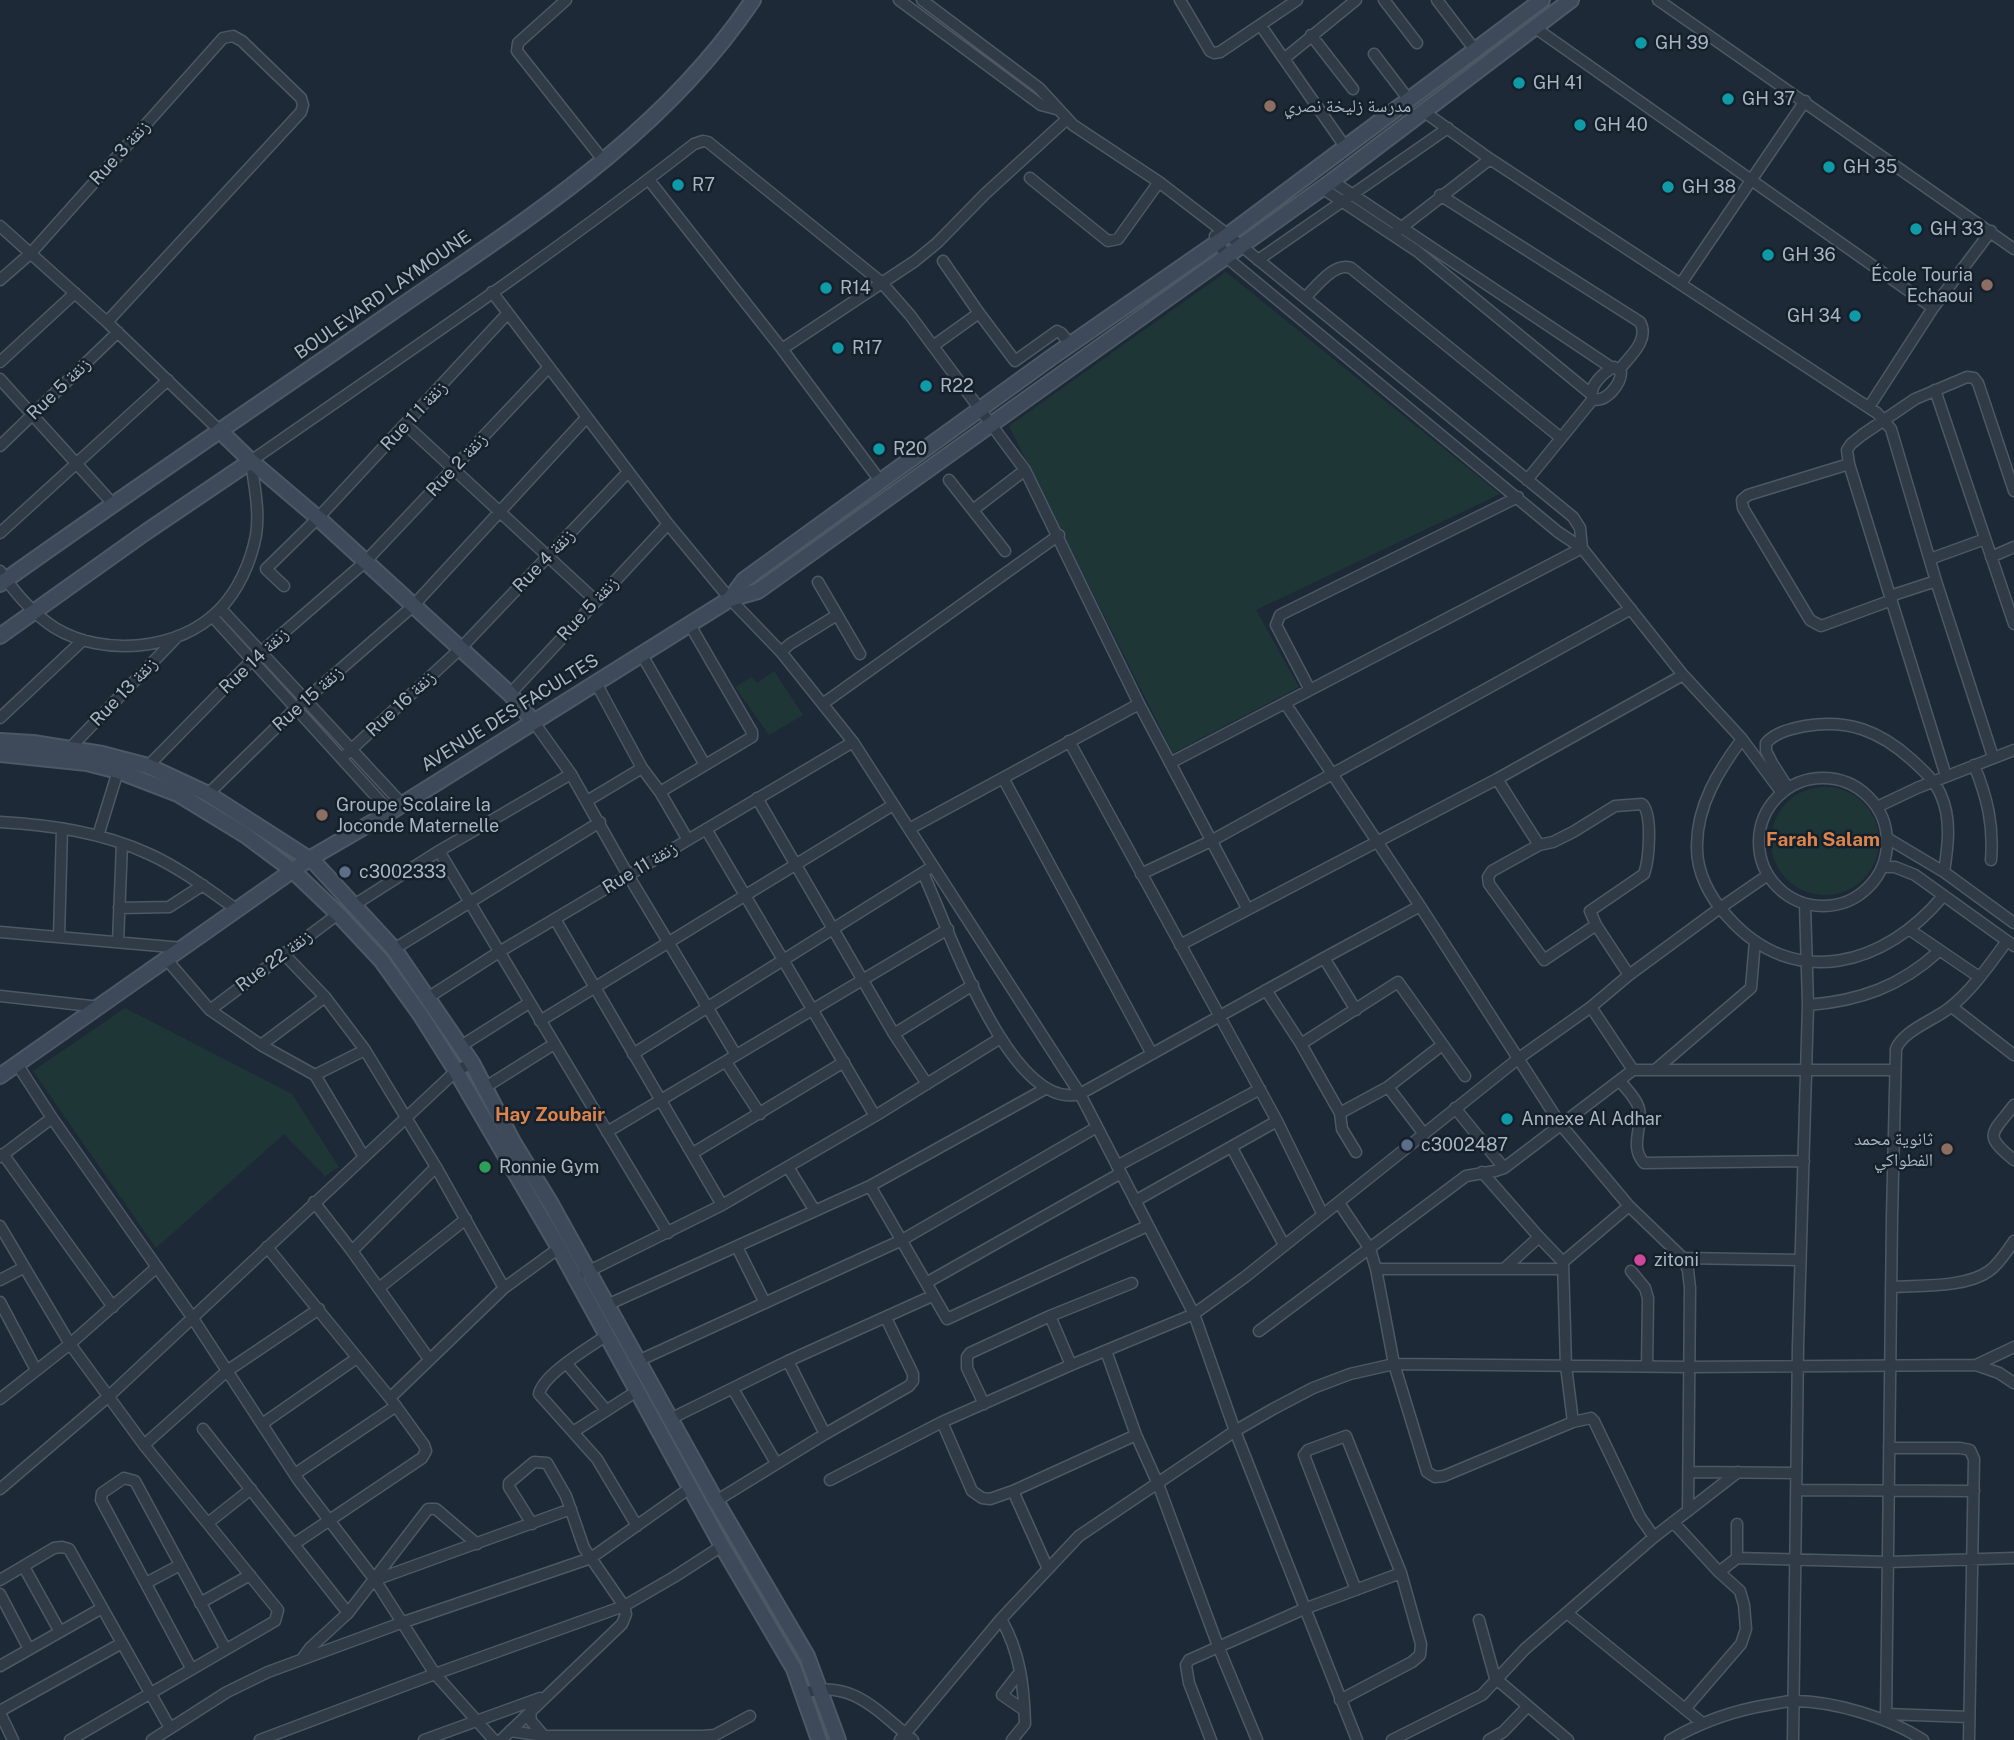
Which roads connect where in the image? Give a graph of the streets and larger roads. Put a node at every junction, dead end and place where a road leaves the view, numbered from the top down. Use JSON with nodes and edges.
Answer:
{"nodes":[{"id":1,"x":566,"y":0,"type":"edge"},
{"id":2,"x":753,"y":0,"type":"edge"},
{"id":3,"x":899,"y":0,"type":"edge"},
{"id":4,"x":922,"y":0,"type":"edge"},
{"id":5,"x":1180,"y":0,"type":"edge"},
{"id":6,"x":1297,"y":0,"type":"edge"},
{"id":7,"x":1356,"y":0,"type":"edge"},
{"id":8,"x":1384,"y":0,"type":"edge"},
{"id":9,"x":1437,"y":0,"type":"edge"},
{"id":10,"x":1541,"y":0,"type":"edge"},
{"id":11,"x":1571,"y":0,"type":"edge"},
{"id":12,"x":1658,"y":0,"type":"edge"},
{"id":13,"x":1261,"y":26,"type":"junction"},
{"id":14,"x":1534,"y":27,"type":"junction"},
{"id":15,"x":1311,"y":35,"type":"junction"},
{"id":16,"x":1417,"y":43,"type":"dead end"},
{"id":17,"x":1475,"y":50,"type":"junction"},
{"id":18,"x":1374,"y":54,"type":"dead end"},
{"id":19,"x":1285,"y":58,"type":"junction"},
{"id":20,"x":1353,"y":89,"type":"dead end"},
{"id":21,"x":1409,"y":100,"type":"junction"},
{"id":22,"x":1805,"y":101,"type":"junction"},
{"id":23,"x":1056,"y":108,"type":"junction"},
{"id":24,"x":1423,"y":111,"type":"junction"},
{"id":25,"x":1067,"y":119,"type":"junction"},
{"id":26,"x":1448,"y":128,"type":"junction"},
{"id":27,"x":1346,"y":148,"type":"junction"},
{"id":28,"x":1490,"y":159,"type":"junction"},
{"id":29,"x":603,"y":160,"type":"junction"},
{"id":30,"x":1030,"y":178,"type":"dead end"},
{"id":31,"x":649,"y":180,"type":"junction"},
{"id":32,"x":1751,"y":181,"type":"junction"},
{"id":33,"x":1159,"y":182,"type":"junction"},
{"id":34,"x":1327,"y":184,"type":"junction"},
{"id":35,"x":1353,"y":195,"type":"junction"},
{"id":36,"x":1440,"y":195,"type":"junction"},
{"id":37,"x":1343,"y":203,"type":"junction"},
{"id":38,"x":0,"y":226,"type":"edge"},
{"id":39,"x":1397,"y":230,"type":"junction"},
{"id":40,"x":1991,"y":231,"type":"junction"},
{"id":41,"x":1222,"y":239,"type":"junction"},
{"id":42,"x":1241,"y":246,"type":"junction"},
{"id":43,"x":2014,"y":249,"type":"edge"},
{"id":44,"x":31,"y":253,"type":"junction"},
{"id":45,"x":1226,"y":257,"type":"junction"},
{"id":46,"x":1258,"y":260,"type":"junction"},
{"id":47,"x":943,"y":261,"type":"dead end"},
{"id":48,"x":0,"y":280,"type":"edge"},
{"id":49,"x":881,"y":282,"type":"junction"},
{"id":50,"x":1682,"y":282,"type":"junction"},
{"id":51,"x":1493,"y":288,"type":"junction"},
{"id":52,"x":492,"y":292,"type":"junction"},
{"id":53,"x":75,"y":293,"type":"junction"},
{"id":54,"x":1305,"y":298,"type":"junction"},
{"id":55,"x":1507,"y":298,"type":"junction"},
{"id":56,"x":1480,"y":302,"type":"junction"},
{"id":57,"x":1933,"y":308,"type":"junction"},
{"id":58,"x":508,"y":313,"type":"junction"},
{"id":59,"x":979,"y":313,"type":"junction"},
{"id":60,"x":1495,"y":315,"type":"junction"},
{"id":61,"x":107,"y":322,"type":"junction"},
{"id":62,"x":118,"y":332,"type":"junction"},
{"id":63,"x":1070,"y":345,"type":"junction"},
{"id":64,"x":933,"y":346,"type":"junction"},
{"id":65,"x":782,"y":349,"type":"junction"},
{"id":66,"x":1015,"y":361,"type":"junction"},
{"id":67,"x":0,"y":362,"type":"edge"},
{"id":68,"x":549,"y":367,"type":"junction"},
{"id":69,"x":1616,"y":369,"type":"junction"},
{"id":70,"x":1025,"y":377,"type":"junction"},
{"id":71,"x":0,"y":379,"type":"edge"},
{"id":72,"x":168,"y":380,"type":"junction"},
{"id":73,"x":1935,"y":390,"type":"junction"},
{"id":74,"x":1592,"y":397,"type":"junction"},
{"id":75,"x":1869,"y":407,"type":"junction"},
{"id":76,"x":981,"y":410,"type":"junction"},
{"id":77,"x":33,"y":415,"type":"junction"},
{"id":78,"x":587,"y":417,"type":"junction"},
{"id":79,"x":1885,"y":420,"type":"junction"},
{"id":80,"x":991,"y":423,"type":"junction"},
{"id":81,"x":406,"y":425,"type":"junction"},
{"id":82,"x":220,"y":431,"type":"junction"},
{"id":83,"x":1561,"y":438,"type":"junction"},
{"id":84,"x":0,"y":446,"type":"edge"},
{"id":85,"x":251,"y":461,"type":"junction"},
{"id":86,"x":78,"y":463,"type":"junction"},
{"id":87,"x":1849,"y":464,"type":"junction"},
{"id":88,"x":454,"y":468,"type":"junction"},
{"id":89,"x":1026,"y":470,"type":"junction"},
{"id":90,"x":628,"y":472,"type":"junction"},
{"id":91,"x":949,"y":480,"type":"dead end"},
{"id":92,"x":1527,"y":480,"type":"junction"},
{"id":93,"x":881,"y":482,"type":"junction"},
{"id":94,"x":2014,"y":491,"type":"edge"},
{"id":95,"x":1518,"y":497,"type":"junction"},
{"id":96,"x":114,"y":505,"type":"junction"},
{"id":97,"x":973,"y":510,"type":"junction"},
{"id":98,"x":500,"y":511,"type":"junction"},
{"id":99,"x":318,"y":518,"type":"junction"},
{"id":100,"x":668,"y":524,"type":"junction"},
{"id":101,"x":0,"y":533,"type":"edge"},
{"id":102,"x":1059,"y":535,"type":"junction"},
{"id":103,"x":1985,"y":539,"type":"junction"},
{"id":104,"x":2014,"y":547,"type":"edge"},
{"id":105,"x":1582,"y":548,"type":"junction"},
{"id":106,"x":1005,"y":551,"type":"dead end"},
{"id":107,"x":1991,"y":557,"type":"junction"},
{"id":108,"x":548,"y":558,"type":"junction"},
{"id":109,"x":1930,"y":559,"type":"junction"},
{"id":110,"x":365,"y":562,"type":"junction"},
{"id":111,"x":2,"y":578,"type":"edge"},
{"id":112,"x":1936,"y":581,"type":"junction"},
{"id":113,"x":818,"y":582,"type":"dead end"},
{"id":114,"x":284,"y":586,"type":"dead end"},
{"id":115,"x":1891,"y":598,"type":"junction"},
{"id":116,"x":730,"y":599,"type":"junction"},
{"id":117,"x":596,"y":600,"type":"junction"},
{"id":118,"x":412,"y":607,"type":"junction"},
{"id":119,"x":1631,"y":609,"type":"junction"},
{"id":120,"x":216,"y":612,"type":"junction"},
{"id":121,"x":34,"y":613,"type":"junction"},
{"id":122,"x":837,"y":615,"type":"junction"},
{"id":123,"x":2014,"y":624,"type":"edge"},
{"id":124,"x":690,"y":625,"type":"junction"},
{"id":125,"x":0,"y":636,"type":"edge"},
{"id":126,"x":178,"y":636,"type":"junction"},
{"id":127,"x":83,"y":640,"type":"junction"},
{"id":128,"x":460,"y":649,"type":"junction"},
{"id":129,"x":781,"y":652,"type":"junction"},
{"id":130,"x":860,"y":654,"type":"dead end"},
{"id":131,"x":257,"y":655,"type":"junction"},
{"id":132,"x":642,"y":655,"type":"junction"},
{"id":133,"x":1683,"y":675,"type":"junction"},
{"id":134,"x":596,"y":683,"type":"junction"},
{"id":135,"x":1310,"y":690,"type":"junction"},
{"id":136,"x":510,"y":694,"type":"junction"},
{"id":137,"x":824,"y":703,"type":"junction"},
{"id":138,"x":1285,"y":703,"type":"junction"},
{"id":139,"x":301,"y":704,"type":"junction"},
{"id":140,"x":1139,"y":704,"type":"junction"},
{"id":141,"x":0,"y":718,"type":"edge"},
{"id":142,"x":533,"y":721,"type":"junction"},
{"id":143,"x":1742,"y":739,"type":"junction"},
{"id":144,"x":0,"y":741,"type":"edge"},
{"id":145,"x":1069,"y":741,"type":"junction"},
{"id":146,"x":853,"y":742,"type":"junction"},
{"id":147,"x":70,"y":748,"type":"junction"},
{"id":148,"x":351,"y":750,"type":"junction"},
{"id":149,"x":2014,"y":750,"type":"edge"},
{"id":150,"x":0,"y":754,"type":"edge"},
{"id":151,"x":1993,"y":757,"type":"junction"},
{"id":152,"x":342,"y":758,"type":"junction"},
{"id":153,"x":1170,"y":763,"type":"junction"},
{"id":154,"x":705,"y":765,"type":"junction"},
{"id":155,"x":1974,"y":765,"type":"junction"},
{"id":156,"x":148,"y":766,"type":"junction"},
{"id":157,"x":642,"y":768,"type":"junction"},
{"id":158,"x":118,"y":771,"type":"junction"},
{"id":159,"x":1331,"y":773,"type":"junction"},
{"id":160,"x":571,"y":774,"type":"junction"},
{"id":161,"x":1946,"y":776,"type":"junction"},
{"id":162,"x":1003,"y":778,"type":"junction"},
{"id":163,"x":1497,"y":779,"type":"junction"},
{"id":164,"x":1933,"y":782,"type":"junction"},
{"id":165,"x":1785,"y":790,"type":"junction"},
{"id":166,"x":660,"y":792,"type":"junction"},
{"id":167,"x":208,"y":794,"type":"junction"},
{"id":168,"x":757,"y":799,"type":"junction"},
{"id":169,"x":587,"y":801,"type":"junction"},
{"id":170,"x":893,"y":805,"type":"junction"},
{"id":171,"x":1877,"y":807,"type":"junction"},
{"id":172,"x":396,"y":808,"type":"junction"},
{"id":173,"x":0,"y":822,"type":"edge"},
{"id":174,"x":600,"y":822,"type":"junction"},
{"id":175,"x":62,"y":828,"type":"junction"},
{"id":176,"x":706,"y":829,"type":"junction"},
{"id":177,"x":909,"y":829,"type":"junction"},
{"id":178,"x":98,"y":836,"type":"junction"},
{"id":179,"x":1887,"y":838,"type":"junction"},
{"id":180,"x":688,"y":840,"type":"junction"},
{"id":181,"x":1211,"y":841,"type":"junction"},
{"id":182,"x":1376,"y":842,"type":"junction"},
{"id":183,"x":121,"y":844,"type":"junction"},
{"id":184,"x":1539,"y":845,"type":"junction"},
{"id":185,"x":439,"y":850,"type":"junction"},
{"id":186,"x":309,"y":859,"type":"junction"},
{"id":187,"x":1992,"y":860,"type":"dead end"},
{"id":188,"x":794,"y":865,"type":"junction"},
{"id":189,"x":933,"y":867,"type":"junction"},
{"id":190,"x":1882,"y":867,"type":"junction"},
{"id":191,"x":292,"y":870,"type":"junction"},
{"id":192,"x":1944,"y":872,"type":"junction"},
{"id":193,"x":923,"y":873,"type":"junction"},
{"id":194,"x":1140,"y":874,"type":"junction"},
{"id":195,"x":628,"y":875,"type":"junction"},
{"id":196,"x":1768,"y":875,"type":"junction"},
{"id":197,"x":203,"y":886,"type":"junction"},
{"id":198,"x":745,"y":895,"type":"junction"},
{"id":199,"x":1943,"y":896,"type":"junction"},
{"id":200,"x":470,"y":903,"type":"junction"},
{"id":201,"x":1805,"y":904,"type":"junction"},
{"id":202,"x":354,"y":905,"type":"junction"},
{"id":203,"x":1420,"y":906,"type":"junction"},
{"id":204,"x":119,"y":908,"type":"junction"},
{"id":205,"x":1248,"y":908,"type":"junction"},
{"id":206,"x":1720,"y":908,"type":"junction"},
{"id":207,"x":236,"y":909,"type":"junction"},
{"id":208,"x":338,"y":914,"type":"junction"},
{"id":209,"x":555,"y":919,"type":"junction"},
{"id":210,"x":2014,"y":923,"type":"edge"},
{"id":211,"x":1596,"y":925,"type":"junction"},
{"id":212,"x":948,"y":929,"type":"junction"},
{"id":213,"x":832,"y":930,"type":"junction"},
{"id":214,"x":1910,"y":930,"type":"junction"},
{"id":215,"x":0,"y":932,"type":"edge"},
{"id":216,"x":59,"y":937,"type":"junction"},
{"id":217,"x":668,"y":941,"type":"junction"},
{"id":218,"x":1755,"y":941,"type":"junction"},
{"id":219,"x":118,"y":942,"type":"junction"},
{"id":220,"x":2010,"y":944,"type":"edge"},
{"id":221,"x":1180,"y":945,"type":"junction"},
{"id":222,"x":183,"y":948,"type":"junction"},
{"id":223,"x":394,"y":949,"type":"junction"},
{"id":224,"x":1940,"y":951,"type":"junction"},
{"id":225,"x":499,"y":952,"type":"junction"},
{"id":226,"x":283,"y":953,"type":"junction"},
{"id":227,"x":1324,"y":957,"type":"junction"},
{"id":228,"x":167,"y":960,"type":"junction"},
{"id":229,"x":783,"y":962,"type":"junction"},
{"id":230,"x":1806,"y":962,"type":"junction"},
{"id":231,"x":1629,"y":975,"type":"junction"},
{"id":232,"x":1979,"y":977,"type":"junction"},
{"id":233,"x":862,"y":981,"type":"junction"},
{"id":234,"x":973,"y":985,"type":"junction"},
{"id":235,"x":596,"y":987,"type":"junction"},
{"id":236,"x":1266,"y":990,"type":"junction"},
{"id":237,"x":0,"y":996,"type":"edge"},
{"id":238,"x":325,"y":998,"type":"junction"},
{"id":239,"x":429,"y":998,"type":"junction"},
{"id":240,"x":529,"y":1003,"type":"junction"},
{"id":241,"x":1808,"y":1005,"type":"junction"},
{"id":242,"x":707,"y":1006,"type":"junction"},
{"id":243,"x":100,"y":1007,"type":"junction"},
{"id":244,"x":1591,"y":1007,"type":"junction"},
{"id":245,"x":1952,"y":1007,"type":"junction"},
{"id":246,"x":210,"y":1010,"type":"junction"},
{"id":247,"x":813,"y":1010,"type":"junction"},
{"id":248,"x":1356,"y":1010,"type":"junction"},
{"id":249,"x":1219,"y":1015,"type":"junction"},
{"id":250,"x":540,"y":1021,"type":"junction"},
{"id":251,"x":894,"y":1034,"type":"junction"},
{"id":252,"x":999,"y":1039,"type":"junction"},
{"id":253,"x":554,"y":1044,"type":"junction"},
{"id":254,"x":1301,"y":1044,"type":"junction"},
{"id":255,"x":261,"y":1045,"type":"junction"},
{"id":256,"x":1442,"y":1045,"type":"junction"},
{"id":257,"x":461,"y":1046,"type":"junction"},
{"id":258,"x":365,"y":1050,"type":"junction"},
{"id":259,"x":633,"y":1054,"type":"junction"},
{"id":260,"x":1152,"y":1054,"type":"junction"},
{"id":261,"x":736,"y":1055,"type":"junction"},
{"id":262,"x":2014,"y":1055,"type":"edge"},
{"id":263,"x":1519,"y":1058,"type":"junction"},
{"id":264,"x":726,"y":1062,"type":"junction"},
{"id":265,"x":844,"y":1062,"type":"junction"},
{"id":266,"x":472,"y":1063,"type":"junction"},
{"id":267,"x":18,"y":1064,"type":"junction"},
{"id":268,"x":1633,"y":1070,"type":"junction"},
{"id":269,"x":1655,"y":1070,"type":"junction"},
{"id":270,"x":1807,"y":1070,"type":"junction"},
{"id":271,"x":1895,"y":1070,"type":"junction"},
{"id":272,"x":456,"y":1071,"type":"junction"},
{"id":273,"x":315,"y":1075,"type":"junction"},
{"id":274,"x":0,"y":1076,"type":"edge"},
{"id":275,"x":1465,"y":1076,"type":"dead end"},
{"id":276,"x":1620,"y":1082,"type":"junction"},
{"id":277,"x":927,"y":1084,"type":"junction"},
{"id":278,"x":1388,"y":1087,"type":"junction"},
{"id":279,"x":484,"y":1088,"type":"junction"},
{"id":280,"x":1045,"y":1089,"type":"junction"},
{"id":281,"x":1260,"y":1089,"type":"junction"},
{"id":282,"x":1080,"y":1094,"type":"junction"},
{"id":283,"x":661,"y":1100,"type":"junction"},
{"id":284,"x":2014,"y":1105,"type":"edge"},
{"id":285,"x":1455,"y":1108,"type":"junction"},
{"id":286,"x":1340,"y":1114,"type":"junction"},
{"id":287,"x":760,"y":1115,"type":"junction"},
{"id":288,"x":875,"y":1116,"type":"junction"},
{"id":289,"x":407,"y":1117,"type":"junction"},
{"id":290,"x":52,"y":1118,"type":"junction"},
{"id":291,"x":1277,"y":1121,"type":"junction"},
{"id":292,"x":1561,"y":1125,"type":"junction"},
{"id":293,"x":1097,"y":1127,"type":"junction"},
{"id":294,"x":607,"y":1132,"type":"junction"},
{"id":295,"x":1424,"y":1134,"type":"junction"},
{"id":296,"x":1232,"y":1148,"type":"junction"},
{"id":297,"x":1356,"y":1152,"type":"dead end"},
{"id":298,"x":693,"y":1153,"type":"junction"},
{"id":299,"x":2,"y":1156,"type":"edge"},
{"id":300,"x":364,"y":1157,"type":"junction"},
{"id":301,"x":2014,"y":1160,"type":"edge"},
{"id":302,"x":1804,"y":1161,"type":"junction"},
{"id":303,"x":436,"y":1167,"type":"junction"},
{"id":304,"x":788,"y":1167,"type":"junction"},
{"id":305,"x":1504,"y":1168,"type":"junction"},
{"id":306,"x":1119,"y":1170,"type":"junction"},
{"id":307,"x":1482,"y":1172,"type":"junction"},
{"id":308,"x":870,"y":1186,"type":"junction"},
{"id":309,"x":1135,"y":1201,"type":"junction"},
{"id":310,"x":314,"y":1202,"type":"junction"},
{"id":311,"x":1339,"y":1203,"type":"junction"},
{"id":312,"x":722,"y":1205,"type":"junction"},
{"id":313,"x":1629,"y":1206,"type":"junction"},
{"id":314,"x":815,"y":1211,"type":"junction"},
{"id":315,"x":1323,"y":1214,"type":"junction"},
{"id":316,"x":466,"y":1219,"type":"junction"},
{"id":317,"x":0,"y":1226,"type":"edge"},
{"id":318,"x":1147,"y":1226,"type":"junction"},
{"id":319,"x":668,"y":1233,"type":"junction"},
{"id":320,"x":1539,"y":1237,"type":"junction"},
{"id":321,"x":902,"y":1240,"type":"junction"},
{"id":322,"x":2014,"y":1241,"type":"edge"},
{"id":323,"x":1284,"y":1245,"type":"junction"},
{"id":324,"x":267,"y":1247,"type":"junction"},
{"id":325,"x":737,"y":1247,"type":"junction"},
{"id":326,"x":559,"y":1248,"type":"junction"},
{"id":327,"x":1370,"y":1249,"type":"junction"},
{"id":328,"x":352,"y":1251,"type":"junction"},
{"id":329,"x":1683,"y":1258,"type":"junction"},
{"id":330,"x":1800,"y":1260,"type":"junction"},
{"id":331,"x":1563,"y":1266,"type":"junction"},
{"id":332,"x":157,"y":1267,"type":"junction"},
{"id":333,"x":23,"y":1268,"type":"junction"},
{"id":334,"x":1505,"y":1268,"type":"junction"},
{"id":335,"x":1376,"y":1269,"type":"junction"},
{"id":336,"x":1631,"y":1271,"type":"dead end"},
{"id":337,"x":582,"y":1275,"type":"junction"},
{"id":338,"x":0,"y":1280,"type":"edge"},
{"id":339,"x":926,"y":1283,"type":"junction"},
{"id":340,"x":1132,"y":1283,"type":"dead end"},
{"id":341,"x":505,"y":1287,"type":"junction"},
{"id":342,"x":1891,"y":1287,"type":"junction"},
{"id":343,"x":379,"y":1288,"type":"junction"},
{"id":344,"x":932,"y":1296,"type":"junction"},
{"id":345,"x":0,"y":1302,"type":"edge"},
{"id":346,"x":765,"y":1303,"type":"junction"},
{"id":347,"x":607,"y":1305,"type":"junction"},
{"id":348,"x":113,"y":1307,"type":"junction"},
{"id":349,"x":319,"y":1309,"type":"junction"},
{"id":350,"x":1194,"y":1314,"type":"junction"},
{"id":351,"x":1050,"y":1316,"type":"junction"},
{"id":352,"x":192,"y":1317,"type":"junction"},
{"id":353,"x":887,"y":1318,"type":"junction"},
{"id":354,"x":1259,"y":1331,"type":"dead end"},
{"id":355,"x":607,"y":1335,"type":"junction"},
{"id":356,"x":69,"y":1344,"type":"junction"},
{"id":357,"x":2014,"y":1347,"type":"edge"},
{"id":358,"x":1105,"y":1351,"type":"junction"},
{"id":359,"x":357,"y":1358,"type":"junction"},
{"id":360,"x":429,"y":1359,"type":"junction"},
{"id":361,"x":638,"y":1361,"type":"junction"},
{"id":362,"x":788,"y":1361,"type":"junction"},
{"id":363,"x":567,"y":1364,"type":"junction"},
{"id":364,"x":1394,"y":1364,"type":"junction"},
{"id":365,"x":1071,"y":1365,"type":"junction"},
{"id":366,"x":1976,"y":1365,"type":"junction"},
{"id":367,"x":1566,"y":1366,"type":"junction"},
{"id":368,"x":1647,"y":1366,"type":"junction"},
{"id":369,"x":1798,"y":1366,"type":"junction"},
{"id":370,"x":1891,"y":1366,"type":"junction"},
{"id":371,"x":1689,"y":1367,"type":"junction"},
{"id":372,"x":36,"y":1370,"type":"junction"},
{"id":373,"x":227,"y":1371,"type":"junction"},
{"id":374,"x":2014,"y":1383,"type":"edge"},
{"id":375,"x":733,"y":1389,"type":"junction"},
{"id":376,"x":637,"y":1391,"type":"junction"},
{"id":377,"x":109,"y":1396,"type":"junction"},
{"id":378,"x":0,"y":1399,"type":"edge"},
{"id":379,"x":393,"y":1402,"type":"junction"},
{"id":380,"x":984,"y":1405,"type":"junction"},
{"id":381,"x":606,"y":1410,"type":"junction"},
{"id":382,"x":670,"y":1419,"type":"junction"},
{"id":383,"x":942,"y":1422,"type":"junction"},
{"id":384,"x":1573,"y":1422,"type":"junction"},
{"id":385,"x":262,"y":1423,"type":"junction"},
{"id":386,"x":203,"y":1429,"type":"dead end"},
{"id":387,"x":1234,"y":1431,"type":"junction"},
{"id":388,"x":573,"y":1432,"type":"junction"},
{"id":389,"x":825,"y":1434,"type":"junction"},
{"id":390,"x":1136,"y":1435,"type":"junction"},
{"id":391,"x":144,"y":1445,"type":"junction"},
{"id":392,"x":1889,"y":1448,"type":"junction"},
{"id":393,"x":776,"y":1463,"type":"junction"},
{"id":394,"x":1689,"y":1472,"type":"junction"},
{"id":395,"x":1738,"y":1472,"type":"junction"},
{"id":396,"x":1796,"y":1473,"type":"junction"},
{"id":397,"x":295,"y":1474,"type":"junction"},
{"id":398,"x":830,"y":1480,"type":"dead end"},
{"id":399,"x":1158,"y":1485,"type":"junction"},
{"id":400,"x":690,"y":1488,"type":"junction"},
{"id":401,"x":0,"y":1489,"type":"edge"},
{"id":402,"x":251,"y":1489,"type":"junction"},
{"id":403,"x":1796,"y":1490,"type":"junction"},
{"id":404,"x":1013,"y":1491,"type":"junction"},
{"id":405,"x":1889,"y":1491,"type":"junction"},
{"id":406,"x":1974,"y":1491,"type":"junction"},
{"id":407,"x":716,"y":1501,"type":"junction"},
{"id":408,"x":571,"y":1509,"type":"junction"},
{"id":409,"x":1688,"y":1511,"type":"junction"},
{"id":410,"x":328,"y":1520,"type":"junction"},
{"id":411,"x":1674,"y":1522,"type":"junction"},
{"id":412,"x":208,"y":1523,"type":"junction"},
{"id":413,"x":532,"y":1524,"type":"junction"},
{"id":414,"x":1737,"y":1524,"type":"dead end"},
{"id":415,"x":636,"y":1526,"type":"junction"},
{"id":416,"x":1654,"y":1536,"type":"junction"},
{"id":417,"x":294,"y":1544,"type":"junction"},
{"id":418,"x":477,"y":1544,"type":"junction"},
{"id":419,"x":722,"y":1546,"type":"junction"},
{"id":420,"x":591,"y":1558,"type":"junction"},
{"id":421,"x":1737,"y":1558,"type":"junction"},
{"id":422,"x":2014,"y":1558,"type":"edge"},
{"id":423,"x":1796,"y":1559,"type":"junction"},
{"id":424,"x":1973,"y":1560,"type":"junction"},
{"id":425,"x":1889,"y":1562,"type":"junction"},
{"id":426,"x":180,"y":1565,"type":"junction"},
{"id":427,"x":24,"y":1566,"type":"junction"},
{"id":428,"x":1048,"y":1569,"type":"junction"},
{"id":429,"x":1719,"y":1572,"type":"junction"},
{"id":430,"x":1401,"y":1573,"type":"junction"},
{"id":431,"x":250,"y":1575,"type":"junction"},
{"id":432,"x":0,"y":1580,"type":"edge"},
{"id":433,"x":375,"y":1580,"type":"junction"},
{"id":434,"x":146,"y":1583,"type":"junction"},
{"id":435,"x":1356,"y":1590,"type":"junction"},
{"id":436,"x":0,"y":1594,"type":"edge"},
{"id":437,"x":200,"y":1603,"type":"junction"},
{"id":438,"x":624,"y":1606,"type":"junction"},
{"id":439,"x":102,"y":1608,"type":"junction"},
{"id":440,"x":1304,"y":1609,"type":"junction"},
{"id":441,"x":348,"y":1613,"type":"junction"},
{"id":442,"x":1567,"y":1613,"type":"junction"},
{"id":443,"x":1001,"y":1619,"type":"junction"},
{"id":444,"x":1479,"y":1620,"type":"dead end"},
{"id":445,"x":401,"y":1623,"type":"junction"},
{"id":446,"x":60,"y":1632,"type":"junction"},
{"id":447,"x":122,"y":1643,"type":"junction"},
{"id":448,"x":1218,"y":1646,"type":"junction"},
{"id":449,"x":225,"y":1648,"type":"junction"},
{"id":450,"x":29,"y":1649,"type":"junction"},
{"id":451,"x":302,"y":1660,"type":"junction"},
{"id":452,"x":0,"y":1666,"type":"edge"},
{"id":453,"x":191,"y":1668,"type":"junction"},
{"id":454,"x":1020,"y":1672,"type":"junction"},
{"id":455,"x":435,"y":1674,"type":"junction"},
{"id":456,"x":1495,"y":1678,"type":"junction"},
{"id":457,"x":820,"y":1688,"type":"junction"},
{"id":458,"x":803,"y":1693,"type":"junction"},
{"id":459,"x":151,"y":1694,"type":"junction"},
{"id":460,"x":544,"y":1697,"type":"junction"},
{"id":461,"x":1340,"y":1700,"type":"junction"},
{"id":462,"x":1793,"y":1701,"type":"junction"},
{"id":463,"x":1528,"y":1706,"type":"junction"},
{"id":464,"x":1685,"y":1709,"type":"junction"},
{"id":465,"x":1024,"y":1710,"type":"junction"},
{"id":466,"x":530,"y":1711,"type":"junction"},
{"id":467,"x":0,"y":1712,"type":"edge"},
{"id":468,"x":750,"y":1716,"type":"dead end"},
{"id":469,"x":1886,"y":1717,"type":"junction"},
{"id":470,"x":1969,"y":1717,"type":"junction"},
{"id":471,"x":475,"y":1721,"type":"junction"},
{"id":472,"x":1701,"y":1722,"type":"junction"},
{"id":473,"x":170,"y":1728,"type":"junction"},
{"id":474,"x":510,"y":1731,"type":"junction"},
{"id":475,"x":544,"y":1736,"type":"junction"},
{"id":476,"x":627,"y":1737,"type":"edge"},
{"id":477,"x":906,"y":1738,"type":"edge"},
{"id":478,"x":74,"y":1739,"type":"edge"},
{"id":479,"x":13,"y":1740,"type":"edge"},
{"id":480,"x":152,"y":1740,"type":"edge"},
{"id":481,"x":260,"y":1740,"type":"edge"},
{"id":482,"x":424,"y":1740,"type":"edge"},
{"id":483,"x":494,"y":1740,"type":"edge"},
{"id":484,"x":501,"y":1740,"type":"edge"},
{"id":485,"x":819,"y":1740,"type":"edge"},
{"id":486,"x":838,"y":1740,"type":"edge"},
{"id":487,"x":1012,"y":1740,"type":"edge"},
{"id":488,"x":1211,"y":1740,"type":"edge"},
{"id":489,"x":1257,"y":1740,"type":"edge"},
{"id":490,"x":1357,"y":1740,"type":"edge"},
{"id":491,"x":1392,"y":1740,"type":"edge"},
{"id":492,"x":1489,"y":1740,"type":"edge"},
{"id":493,"x":1568,"y":1740,"type":"edge"},
{"id":494,"x":1670,"y":1740,"type":"edge"},
{"id":495,"x":1793,"y":1740,"type":"edge"},
{"id":496,"x":1923,"y":1740,"type":"edge"},
{"id":497,"x":1969,"y":1740,"type":"edge"}],
"edges":[{"from":1,"to":29,"type":"street"},
{"from":2,"to":29,"type":"street","name":"BOULEVARD LAYMOUNE"},
{"from":3,"to":23,"type":"street"},
{"from":4,"to":23,"type":"street"},
{"from":5,"to":13,"type":"street"},
{"from":6,"to":13,"type":"street"},
{"from":7,"to":15,"type":"street"},
{"from":8,"to":16,"type":"street"},
{"from":9,"to":17,"type":"street"},
{"from":10,"to":17,"type":"street"},
{"from":11,"to":14,"type":"street"},
{"from":12,"to":22,"type":"street"},
{"from":13,"to":19,"type":"street"},
{"from":14,"to":24,"type":"street"},
{"from":14,"to":32,"type":"street"},
{"from":15,"to":19,"type":"street"},
{"from":15,"to":20,"type":"street"},
{"from":17,"to":21,"type":"street"},
{"from":18,"to":21,"type":"street"},
{"from":19,"to":27,"type":"street"},
{"from":21,"to":27,"type":"street"},
{"from":22,"to":32,"type":"street"},
{"from":22,"to":40,"type":"street"},
{"from":23,"to":25,"type":"street"},
{"from":24,"to":26,"type":"street"},
{"from":24,"to":34,"type":"street"},
{"from":25,"to":33,"type":"street"},
{"from":25,"to":49,"type":"street"},
{"from":26,"to":28,"type":"street"},
{"from":26,"to":35,"type":"street"},
{"from":27,"to":41,"type":"street"},
{"from":28,"to":36,"type":"street"},
{"from":28,"to":50,"type":"street"},
{"from":29,"to":82,"type":"street","name":"BOULEVARD LAYMOUNE"},
{"from":30,"to":33,"type":"street"},
{"from":31,"to":49,"type":"street"},
{"from":31,"to":52,"type":"street"},
{"from":31,"to":65,"type":"street"},
{"from":32,"to":50,"type":"street"},
{"from":32,"to":57,"type":"street"},
{"from":33,"to":41,"type":"street"},
{"from":34,"to":35,"type":"street"},
{"from":34,"to":37,"type":"street"},
{"from":34,"to":42,"type":"street"},
{"from":35,"to":37,"type":"street"},
{"from":35,"to":39,"type":"street"},
{"from":36,"to":39,"type":"street"},
{"from":36,"to":69,"type":"street"},
{"from":37,"to":39,"type":"street"},
{"from":37,"to":46,"type":"street"},
{"from":38,"to":44,"type":"street"},
{"from":39,"to":51,"type":"street"},
{"from":39,"to":56,"type":"street"},
{"from":40,"to":43,"type":"street"},
{"from":40,"to":57,"type":"street"},
{"from":41,"to":42,"type":"street"},
{"from":41,"to":45,"type":"street"},
{"from":41,"to":63,"type":"street"},
{"from":42,"to":45,"type":"street"},
{"from":42,"to":46,"type":"street"},
{"from":44,"to":48,"type":"street","name":"Rue 3 زنقة"},
{"from":44,"to":53,"type":"street"},
{"from":44,"to":61,"type":"street","name":"Rue 3 زنقة"},
{"from":45,"to":80,"type":"street"},
{"from":45,"to":95,"type":"street"},
{"from":46,"to":54,"type":"street"},
{"from":47,"to":59,"type":"street"},
{"from":49,"to":64,"type":"street"},
{"from":49,"to":65,"type":"street"},
{"from":50,"to":75,"type":"street"},
{"from":51,"to":55,"type":"street"},
{"from":51,"to":56,"type":"street"},
{"from":52,"to":58,"type":"street"},
{"from":52,"to":85,"type":"street"},
{"from":53,"to":61,"type":"street"},
{"from":53,"to":67,"type":"street"},
{"from":54,"to":83,"type":"street"},
{"from":54,"to":92,"type":"street"},
{"from":55,"to":60,"type":"street"},
{"from":55,"to":69,"type":"street"},
{"from":56,"to":60,"type":"street"},
{"from":57,"to":75,"type":"street"},
{"from":58,"to":68,"type":"street"},
{"from":58,"to":81,"type":"street","name":"Rue 1 زنقة 1"},
{"from":59,"to":64,"type":"street"},
{"from":59,"to":66,"type":"street"},
{"from":60,"to":74,"type":"street"},
{"from":61,"to":62,"type":"street"},
{"from":62,"to":72,"type":"street"},
{"from":62,"to":77,"type":"street","name":"Rue 5 زنقة"},
{"from":63,"to":66,"type":"street"},
{"from":63,"to":70,"type":"street"},
{"from":64,"to":76,"type":"street"},
{"from":65,"to":93,"type":"street"},
{"from":66,"to":70,"type":"street"},
{"from":68,"to":78,"type":"street"},
{"from":68,"to":88,"type":"street","name":"Rue 2 زنقة"},
{"from":69,"to":74,"type":"street"},
{"from":69,"to":74,"type":"street"},
{"from":70,"to":76,"type":"street"},
{"from":71,"to":77,"type":"street"},
{"from":72,"to":82,"type":"street"},
{"from":72,"to":86,"type":"street"},
{"from":73,"to":79,"type":"street"},
{"from":73,"to":94,"type":"street"},
{"from":73,"to":103,"type":"street"},
{"from":74,"to":83,"type":"street"},
{"from":75,"to":79,"type":"street"},
{"from":76,"to":80,"type":"street"},
{"from":76,"to":93,"type":"street"},
{"from":77,"to":84,"type":"street","name":"Rue 5 زنقة"},
{"from":77,"to":86,"type":"street"},
{"from":78,"to":90,"type":"street"},
{"from":78,"to":98,"type":"street"},
{"from":79,"to":87,"type":"street"},
{"from":79,"to":109,"type":"street"},
{"from":80,"to":89,"type":"street"},
{"from":80,"to":116,"type":"street"},
{"from":81,"to":88,"type":"street"},
{"from":81,"to":99,"type":"street","name":"Rue 1 زنقة 1"},
{"from":82,"to":85,"type":"street"},
{"from":82,"to":96,"type":"street","name":"BOULEVARD LAYMOUNE"},
{"from":83,"to":92,"type":"street"},
{"from":85,"to":99,"type":"street"},
{"from":85,"to":120,"type":"street"},
{"from":85,"to":121,"type":"street"},
{"from":86,"to":96,"type":"street"},
{"from":86,"to":101,"type":"street"},
{"from":87,"to":115,"type":"street"},
{"from":87,"to":115,"type":"street"},
{"from":88,"to":98,"type":"street"},
{"from":88,"to":110,"type":"street","name":"Rue 2 زنقة"},
{"from":89,"to":97,"type":"street"},
{"from":89,"to":102,"type":"street"},
{"from":90,"to":100,"type":"street"},
{"from":90,"to":108,"type":"street","name":"Rue 4 زنقة"},
{"from":91,"to":97,"type":"street"},
{"from":92,"to":105,"type":"street"},
{"from":93,"to":116,"type":"street"},
{"from":95,"to":105,"type":"street"},
{"from":95,"to":135,"type":"street"},
{"from":96,"to":111,"type":"street","name":"BOULEVARD LAYMOUNE"},
{"from":97,"to":106,"type":"street"},
{"from":98,"to":108,"type":"street"},
{"from":98,"to":118,"type":"street"},
{"from":99,"to":110,"type":"street"},
{"from":99,"to":114,"type":"street","name":"Rue 1 زنقة 1"},
{"from":100,"to":116,"type":"street"},
{"from":100,"to":117,"type":"street","name":"Rue 5 زنقة"},
{"from":102,"to":137,"type":"street"},
{"from":102,"to":140,"type":"street"},
{"from":103,"to":107,"type":"street"},
{"from":103,"to":109,"type":"street"},
{"from":104,"to":107,"type":"street"},
{"from":105,"to":119,"type":"street"},
{"from":105,"to":135,"type":"street"},
{"from":107,"to":123,"type":"street"},
{"from":108,"to":117,"type":"street"},
{"from":108,"to":128,"type":"street","name":"Rue 4 زنقة"},
{"from":109,"to":112,"type":"street"},
{"from":110,"to":118,"type":"street"},
{"from":110,"to":131,"type":"street","name":"Rue 14 زنقة"},
{"from":111,"to":121,"type":"street"},
{"from":112,"to":115,"type":"street"},
{"from":112,"to":151,"type":"street"},
{"from":113,"to":122,"type":"street"},
{"from":115,"to":161,"type":"street"},
{"from":116,"to":124,"type":"street","name":"AVENUE DES FACULTES"},
{"from":116,"to":129,"type":"street"},
{"from":117,"to":136,"type":"street","name":"Rue 5 زنقة"},
{"from":118,"to":128,"type":"street"},
{"from":118,"to":139,"type":"street","name":"Rue 15 زنقة"},
{"from":119,"to":133,"type":"street"},
{"from":119,"to":159,"type":"street"},
{"from":120,"to":126,"type":"street"},
{"from":120,"to":131,"type":"street"},
{"from":121,"to":125,"type":"street"},
{"from":121,"to":127,"type":"street"},
{"from":122,"to":129,"type":"street"},
{"from":122,"to":130,"type":"street"},
{"from":124,"to":132,"type":"street","name":"AVENUE DES FACULTES"},
{"from":124,"to":154,"type":"street"},
{"from":126,"to":127,"type":"street"},
{"from":126,"to":147,"type":"street","name":"Rue 13 زنقة"},
{"from":127,"to":141,"type":"street"},
{"from":128,"to":136,"type":"street"},
{"from":128,"to":148,"type":"street","name":"Rue 16 زنقة"},
{"from":129,"to":137,"type":"street"},
{"from":131,"to":139,"type":"street"},
{"from":131,"to":156,"type":"street","name":"Rue 14 زنقة"},
{"from":132,"to":134,"type":"street","name":"AVENUE DES FACULTES"},
{"from":132,"to":154,"type":"street"},
{"from":133,"to":143,"type":"street"},
{"from":133,"to":163,"type":"street"},
{"from":134,"to":142,"type":"street","name":"AVENUE DES FACULTES"},
{"from":134,"to":157,"type":"street"},
{"from":135,"to":138,"type":"street"},
{"from":136,"to":142,"type":"street"},
{"from":137,"to":146,"type":"street"},
{"from":138,"to":153,"type":"street"},
{"from":138,"to":159,"type":"street"},
{"from":139,"to":148,"type":"street"},
{"from":139,"to":152,"type":"street"},
{"from":139,"to":167,"type":"street","name":"Rue 15 زنقة"},
{"from":140,"to":145,"type":"street"},
{"from":140,"to":153,"type":"street"},
{"from":142,"to":160,"type":"street"},
{"from":142,"to":172,"type":"street","name":"AVENUE DES FACULTES"},
{"from":143,"to":165,"type":"street"},
{"from":143,"to":206,"type":"street"},
{"from":144,"to":147,"type":"street"},
{"from":145,"to":162,"type":"street"},
{"from":145,"to":194,"type":"street"},
{"from":146,"to":168,"type":"street","name":"Rue 11 زنقة"},
{"from":146,"to":170,"type":"street"},
{"from":147,"to":156,"type":"street"},
{"from":148,"to":152,"type":"street","name":"Rue 16 زنقة"},
{"from":148,"to":172,"type":"street"},
{"from":149,"to":151,"type":"street"},
{"from":150,"to":158,"type":"street"},
{"from":151,"to":155,"type":"street"},
{"from":152,"to":172,"type":"street"},
{"from":153,"to":181,"type":"street"},
{"from":154,"to":166,"type":"street"},
{"from":155,"to":161,"type":"street"},
{"from":155,"to":187,"type":"street"},
{"from":156,"to":167,"type":"street"},
{"from":157,"to":166,"type":"street"},
{"from":157,"to":169,"type":"street"},
{"from":158,"to":178,"type":"street"},
{"from":158,"to":191,"type":"street"},
{"from":159,"to":181,"type":"street"},
{"from":159,"to":182,"type":"street"},
{"from":160,"to":169,"type":"street"},
{"from":160,"to":185,"type":"street"},
{"from":161,"to":164,"type":"street"},
{"from":162,"to":177,"type":"street"},
{"from":162,"to":260,"type":"street"},
{"from":163,"to":182,"type":"street"},
{"from":163,"to":184,"type":"street"},
{"from":164,"to":165,"type":"street"},
{"from":164,"to":171,"type":"street"},
{"from":164,"to":192,"type":"street"},
{"from":165,"to":171,"type":"street"},
{"from":165,"to":196,"type":"street"},
{"from":166,"to":180,"type":"street"},
{"from":167,"to":186,"type":"street"},
{"from":168,"to":176,"type":"street","name":"Rue 11 زنقة"},
{"from":168,"to":188,"type":"street"},
{"from":169,"to":174,"type":"street"},
{"from":170,"to":177,"type":"street"},
{"from":170,"to":188,"type":"street"},
{"from":171,"to":179,"type":"street"},
{"from":172,"to":186,"type":"street","name":"AVENUE DES FACULTES"},
{"from":173,"to":175,"type":"street"},
{"from":174,"to":195,"type":"street"},
{"from":174,"to":200,"type":"street"},
{"from":175,"to":178,"type":"street"},
{"from":175,"to":216,"type":"street"},
{"from":176,"to":180,"type":"street","name":"Rue 11 زنقة"},
{"from":176,"to":198,"type":"street"},
{"from":177,"to":189,"type":"street"},
{"from":178,"to":183,"type":"street"},
{"from":179,"to":190,"type":"street"},
{"from":179,"to":192,"type":"street"},
{"from":180,"to":195,"type":"street","name":"Rue 11 زنقة"},
{"from":181,"to":194,"type":"street"},
{"from":181,"to":205,"type":"street"},
{"from":182,"to":203,"type":"street"},
{"from":182,"to":205,"type":"street"},
{"from":183,"to":197,"type":"street"},
{"from":183,"to":204,"type":"street"},
{"from":184,"to":211,"type":"street"},
{"from":184,"to":211,"type":"street"},
{"from":185,"to":200,"type":"street"},
{"from":185,"to":202,"type":"street"},
{"from":186,"to":191,"type":"street","name":"AVENUE DES FACULTES"},
{"from":186,"to":202,"type":"street"},
{"from":188,"to":198,"type":"street"},
{"from":188,"to":213,"type":"street"},
{"from":189,"to":193,"type":"street"},
{"from":189,"to":282,"type":"street"},
{"from":190,"to":199,"type":"street"},
{"from":190,"to":201,"type":"street"},
{"from":191,"to":207,"type":"street","name":"AVENUE DES FACULTES"},
{"from":191,"to":208,"type":"street"},
{"from":192,"to":210,"type":"street"},
{"from":193,"to":212,"type":"street"},
{"from":193,"to":213,"type":"street"},
{"from":194,"to":221,"type":"street"},
{"from":195,"to":209,"type":"street","name":"Rue 11 زنقة"},
{"from":195,"to":217,"type":"street"},
{"from":196,"to":201,"type":"street"},
{"from":196,"to":206,"type":"street"},
{"from":197,"to":204,"type":"street"},
{"from":197,"to":207,"type":"street"},
{"from":198,"to":217,"type":"street"},
{"from":198,"to":229,"type":"street"},
{"from":199,"to":214,"type":"street"},
{"from":199,"to":220,"type":"street"},
{"from":200,"to":223,"type":"street"},
{"from":200,"to":225,"type":"street"},
{"from":201,"to":230,"type":"street"},
{"from":202,"to":223,"type":"street"},
{"from":203,"to":227,"type":"street"},
{"from":203,"to":263,"type":"street"},
{"from":204,"to":219,"type":"street"},
{"from":205,"to":221,"type":"street"},
{"from":206,"to":218,"type":"street"},
{"from":206,"to":231,"type":"street"},
{"from":207,"to":222,"type":"street","name":"AVENUE DES FACULTES"},
{"from":208,"to":226,"type":"street","name":"Rue 22 زنقة"},
{"from":208,"to":272,"type":"street"},
{"from":209,"to":225,"type":"street","name":"Rue 11 زنقة"},
{"from":209,"to":235,"type":"street"},
{"from":211,"to":231,"type":"street"},
{"from":212,"to":233,"type":"street"},
{"from":212,"to":234,"type":"street"},
{"from":213,"to":229,"type":"street"},
{"from":213,"to":233,"type":"street"},
{"from":214,"to":224,"type":"street"},
{"from":214,"to":230,"type":"street"},
{"from":215,"to":216,"type":"street"},
{"from":216,"to":219,"type":"street"},
{"from":217,"to":235,"type":"street"},
{"from":217,"to":242,"type":"street"},
{"from":218,"to":230,"type":"street"},
{"from":218,"to":269,"type":"street"},
{"from":219,"to":222,"type":"street"},
{"from":220,"to":232,"type":"street"},
{"from":221,"to":249,"type":"street"},
{"from":222,"to":228,"type":"street","name":"AVENUE DES FACULTES"},
{"from":223,"to":239,"type":"street"},
{"from":224,"to":232,"type":"street"},
{"from":224,"to":241,"type":"street"},
{"from":225,"to":239,"type":"street","name":"Rue 11 زنقة"},
{"from":225,"to":240,"type":"street"},
{"from":226,"to":238,"type":"street"},
{"from":226,"to":246,"type":"street","name":"Rue 22 زنقة"},
{"from":227,"to":236,"type":"street"},
{"from":227,"to":248,"type":"street"},
{"from":228,"to":243,"type":"street","name":"AVENUE DES FACULTES"},
{"from":228,"to":246,"type":"street"},
{"from":229,"to":242,"type":"street"},
{"from":229,"to":247,"type":"street"},
{"from":230,"to":241,"type":"street"},
{"from":231,"to":244,"type":"street"},
{"from":232,"to":245,"type":"street"},
{"from":233,"to":247,"type":"street"},
{"from":233,"to":251,"type":"street"},
{"from":234,"to":251,"type":"street"},
{"from":234,"to":252,"type":"street"},
{"from":235,"to":250,"type":"street"},
{"from":235,"to":259,"type":"street"},
{"from":236,"to":249,"type":"street"},
{"from":236,"to":254,"type":"street"},
{"from":237,"to":243,"type":"street"},
{"from":238,"to":255,"type":"street"},
{"from":238,"to":258,"type":"street"},
{"from":239,"to":257,"type":"street"},
{"from":240,"to":250,"type":"street"},
{"from":240,"to":257,"type":"street"},
{"from":241,"to":270,"type":"street"},
{"from":242,"to":259,"type":"street"},
{"from":242,"to":261,"type":"street"},
{"from":243,"to":267,"type":"street","name":"AVENUE DES FACULTES"},
{"from":244,"to":263,"type":"street"},
{"from":244,"to":268,"type":"street"},
{"from":245,"to":262,"type":"street"},
{"from":245,"to":271,"type":"street"},
{"from":246,"to":255,"type":"street"},
{"from":247,"to":261,"type":"street"},
{"from":247,"to":265,"type":"street"},
{"from":248,"to":254,"type":"street"},
{"from":248,"to":256,"type":"street"},
{"from":249,"to":260,"type":"street"},
{"from":249,"to":281,"type":"street"},
{"from":250,"to":253,"type":"street"},
{"from":251,"to":277,"type":"street"},
{"from":252,"to":277,"type":"street"},
{"from":252,"to":280,"type":"street"},
{"from":253,"to":279,"type":"street"},
{"from":253,"to":294,"type":"street"},
{"from":254,"to":286,"type":"street"},
{"from":255,"to":273,"type":"street"},
{"from":256,"to":275,"type":"street"},
{"from":256,"to":278,"type":"street"},
{"from":257,"to":266,"type":"street"},
{"from":258,"to":273,"type":"street"},
{"from":258,"to":289,"type":"street"},
{"from":259,"to":283,"type":"street"},
{"from":260,"to":282,"type":"street"},
{"from":261,"to":264,"type":"street"},
{"from":263,"to":285,"type":"street"},
{"from":263,"to":292,"type":"street"},
{"from":264,"to":283,"type":"street"},
{"from":264,"to":287,"type":"street"},
{"from":265,"to":287,"type":"street"},
{"from":265,"to":288,"type":"street"},
{"from":266,"to":272,"type":"street"},
{"from":266,"to":279,"type":"street"},
{"from":267,"to":274,"type":"street","name":"AVENUE DES FACULTES"},
{"from":267,"to":290,"type":"street"},
{"from":268,"to":269,"type":"street"},
{"from":268,"to":276,"type":"street"},
{"from":269,"to":270,"type":"street"},
{"from":270,"to":271,"type":"street"},
{"from":270,"to":302,"type":"street"},
{"from":271,"to":342,"type":"street"},
{"from":272,"to":289,"type":"street"},
{"from":272,"to":326,"type":"street"},
{"from":273,"to":300,"type":"street"},
{"from":276,"to":292,"type":"street"},
{"from":276,"to":302,"type":"street"},
{"from":277,"to":288,"type":"street"},
{"from":278,"to":286,"type":"street"},
{"from":278,"to":295,"type":"street"},
{"from":279,"to":337,"type":"street"},
{"from":280,"to":282,"type":"street"},
{"from":280,"to":308,"type":"street"},
{"from":281,"to":291,"type":"street"},
{"from":281,"to":306,"type":"street"},
{"from":282,"to":293,"type":"street"},
{"from":283,"to":294,"type":"street"},
{"from":283,"to":298,"type":"street"},
{"from":284,"to":301,"type":"street"},
{"from":285,"to":295,"type":"street"},
{"from":285,"to":305,"type":"street"},
{"from":286,"to":297,"type":"street"},
{"from":287,"to":298,"type":"street"},
{"from":288,"to":304,"type":"street"},
{"from":289,"to":300,"type":"street"},
{"from":289,"to":303,"type":"street"},
{"from":290,"to":299,"type":"street"},
{"from":290,"to":332,"type":"street"},
{"from":291,"to":296,"type":"street"},
{"from":291,"to":315,"type":"street"},
{"from":292,"to":305,"type":"street"},
{"from":292,"to":313,"type":"street"},
{"from":293,"to":306,"type":"street"},
{"from":293,"to":321,"type":"street"},
{"from":294,"to":319,"type":"street"},
{"from":295,"to":311,"type":"street"},
{"from":296,"to":309,"type":"street"},
{"from":296,"to":323,"type":"street"},
{"from":298,"to":312,"type":"street"},
{"from":299,"to":348,"type":"street"},
{"from":300,"to":310,"type":"street"},
{"from":302,"to":330,"type":"street"},
{"from":303,"to":316,"type":"street"},
{"from":303,"to":328,"type":"street"},
{"from":304,"to":312,"type":"street"},
{"from":304,"to":314,"type":"street"},
{"from":305,"to":307,"type":"street"},
{"from":306,"to":309,"type":"street"},
{"from":306,"to":339,"type":"street"},
{"from":307,"to":320,"type":"street"},
{"from":307,"to":327,"type":"street"},
{"from":308,"to":314,"type":"street"},
{"from":308,"to":321,"type":"street"},
{"from":309,"to":318,"type":"street"},
{"from":310,"to":324,"type":"street"},
{"from":310,"to":328,"type":"street"},
{"from":311,"to":315,"type":"street"},
{"from":311,"to":327,"type":"street"},
{"from":312,"to":319,"type":"street"},
{"from":313,"to":329,"type":"street"},
{"from":313,"to":331,"type":"street"},
{"from":314,"to":325,"type":"street"},
{"from":315,"to":323,"type":"street"},
{"from":316,"to":341,"type":"street"},
{"from":316,"to":343,"type":"street"},
{"from":317,"to":333,"type":"street"},
{"from":318,"to":344,"type":"street"},
{"from":318,"to":350,"type":"street"},
{"from":319,"to":337,"type":"street"},
{"from":320,"to":331,"type":"street"},
{"from":320,"to":334,"type":"street"},
{"from":321,"to":339,"type":"street"},
{"from":321,"to":346,"type":"street"},
{"from":322,"to":342,"type":"street"},
{"from":323,"to":350,"type":"street"},
{"from":324,"to":349,"type":"street"},
{"from":324,"to":352,"type":"street"},
{"from":325,"to":346,"type":"street"},
{"from":325,"to":347,"type":"street"},
{"from":326,"to":337,"type":"street"},
{"from":326,"to":341,"type":"street"},
{"from":327,"to":335,"type":"street"},
{"from":327,"to":354,"type":"street"},
{"from":328,"to":343,"type":"street"},
{"from":329,"to":330,"type":"street"},
{"from":329,"to":371,"type":"street"},
{"from":330,"to":369,"type":"street"},
{"from":331,"to":334,"type":"street"},
{"from":331,"to":367,"type":"street"},
{"from":332,"to":348,"type":"street"},
{"from":332,"to":352,"type":"street"},
{"from":333,"to":338,"type":"street"},
{"from":333,"to":356,"type":"street"},
{"from":334,"to":335,"type":"street"},
{"from":335,"to":364,"type":"street"},
{"from":336,"to":368,"type":"street"},
{"from":337,"to":347,"type":"street"},
{"from":337,"to":355,"type":"street"},
{"from":339,"to":344,"type":"street"},
{"from":340,"to":351,"type":"street"},
{"from":341,"to":360,"type":"street"},
{"from":342,"to":370,"type":"street"},
{"from":343,"to":360,"type":"street"},
{"from":344,"to":353,"type":"street"},
{"from":345,"to":372,"type":"street"},
{"from":346,"to":361,"type":"street"},
{"from":347,"to":361,"type":"street"},
{"from":348,"to":356,"type":"street"},
{"from":349,"to":359,"type":"street"},
{"from":349,"to":373,"type":"street"},
{"from":350,"to":358,"type":"street"},
{"from":350,"to":387,"type":"street"},
{"from":351,"to":365,"type":"street"},
{"from":351,"to":380,"type":"street"},
{"from":352,"to":373,"type":"street"},
{"from":352,"to":377,"type":"street"},
{"from":353,"to":362,"type":"street"},
{"from":353,"to":389,"type":"street"},
{"from":355,"to":363,"type":"street"},
{"from":355,"to":376,"type":"street"},
{"from":356,"to":372,"type":"street"},
{"from":356,"to":377,"type":"street"},
{"from":357,"to":366,"type":"street"},
{"from":358,"to":365,"type":"street"},
{"from":358,"to":390,"type":"street"},
{"from":359,"to":379,"type":"street"},
{"from":359,"to":385,"type":"street"},
{"from":360,"to":379,"type":"street"},
{"from":361,"to":382,"type":"street"},
{"from":362,"to":375,"type":"street"},
{"from":362,"to":389,"type":"street"},
{"from":363,"to":381,"type":"street"},
{"from":363,"to":388,"type":"street"},
{"from":364,"to":367,"type":"street"},
{"from":364,"to":384,"type":"street"},
{"from":364,"to":387,"type":"street"},
{"from":365,"to":380,"type":"street"},
{"from":366,"to":370,"type":"street"},
{"from":366,"to":374,"type":"street"},
{"from":367,"to":368,"type":"street"},
{"from":367,"to":384,"type":"street"},
{"from":368,"to":371,"type":"street"},
{"from":369,"to":370,"type":"street"},
{"from":369,"to":371,"type":"street"},
{"from":369,"to":396,"type":"street"},
{"from":370,"to":392,"type":"street"},
{"from":371,"to":394,"type":"street"},
{"from":372,"to":378,"type":"street"},
{"from":373,"to":385,"type":"street"},
{"from":373,"to":391,"type":"street"},
{"from":375,"to":382,"type":"street"},
{"from":375,"to":393,"type":"street"},
{"from":376,"to":381,"type":"street"},
{"from":376,"to":400,"type":"street"},
{"from":377,"to":391,"type":"street"},
{"from":377,"to":401,"type":"street"},
{"from":379,"to":397,"type":"street"},
{"from":379,"to":410,"type":"street"},
{"from":380,"to":383,"type":"street"},
{"from":381,"to":388,"type":"street"},
{"from":382,"to":407,"type":"street"},
{"from":383,"to":398,"type":"street"},
{"from":383,"to":404,"type":"street"},
{"from":384,"to":416,"type":"street"},
{"from":385,"to":397,"type":"street"},
{"from":386,"to":402,"type":"street"},
{"from":387,"to":399,"type":"street"},
{"from":387,"to":440,"type":"street"},
{"from":388,"to":415,"type":"street"},
{"from":389,"to":393,"type":"street"},
{"from":390,"to":399,"type":"street"},
{"from":390,"to":404,"type":"street"},
{"from":391,"to":412,"type":"street"},
{"from":392,"to":405,"type":"street"},
{"from":392,"to":406,"type":"street"},
{"from":393,"to":407,"type":"street"},
{"from":394,"to":395,"type":"street"},
{"from":394,"to":409,"type":"street"},
{"from":395,"to":396,"type":"street"},
{"from":395,"to":409,"type":"street"},
{"from":396,"to":403,"type":"street"},
{"from":397,"to":410,"type":"street"},
{"from":399,"to":428,"type":"street"},
{"from":399,"to":448,"type":"street"},
{"from":400,"to":415,"type":"street"},
{"from":400,"to":419,"type":"street"},
{"from":402,"to":412,"type":"street"},
{"from":402,"to":417,"type":"street"},
{"from":403,"to":405,"type":"street"},
{"from":403,"to":423,"type":"street"},
{"from":404,"to":428,"type":"street"},
{"from":405,"to":406,"type":"street"},
{"from":405,"to":425,"type":"street"},
{"from":406,"to":424,"type":"street"},
{"from":407,"to":457,"type":"street"},
{"from":408,"to":413,"type":"street"},
{"from":408,"to":413,"type":"street"},
{"from":408,"to":420,"type":"street"},
{"from":409,"to":411,"type":"street"},
{"from":410,"to":417,"type":"street"},
{"from":410,"to":433,"type":"street"},
{"from":411,"to":416,"type":"street"},
{"from":411,"to":429,"type":"street"},
{"from":412,"to":431,"type":"street"},
{"from":413,"to":418,"type":"street"},
{"from":414,"to":421,"type":"street"},
{"from":415,"to":420,"type":"street"},
{"from":416,"to":442,"type":"street"},
{"from":417,"to":441,"type":"street"},
{"from":418,"to":433,"type":"street"},
{"from":418,"to":433,"type":"street"},
{"from":419,"to":438,"type":"street"},
{"from":419,"to":458,"type":"street"},
{"from":420,"to":438,"type":"street"},
{"from":420,"to":445,"type":"street"},
{"from":421,"to":423,"type":"street"},
{"from":421,"to":429,"type":"street"},
{"from":422,"to":424,"type":"street"},
{"from":423,"to":425,"type":"street"},
{"from":423,"to":462,"type":"street"},
{"from":424,"to":425,"type":"street"},
{"from":424,"to":470,"type":"street"},
{"from":425,"to":469,"type":"street"},
{"from":426,"to":434,"type":"street"},
{"from":426,"to":434,"type":"street"},
{"from":426,"to":437,"type":"street"},
{"from":427,"to":432,"type":"street"},
{"from":427,"to":439,"type":"street"},
{"from":427,"to":446,"type":"street"},
{"from":428,"to":443,"type":"street"},
{"from":429,"to":464,"type":"street"},
{"from":430,"to":435,"type":"street"},
{"from":430,"to":435,"type":"street"},
{"from":430,"to":461,"type":"street"},
{"from":431,"to":437,"type":"street"},
{"from":431,"to":449,"type":"street"},
{"from":433,"to":441,"type":"street"},
{"from":433,"to":445,"type":"street"},
{"from":434,"to":453,"type":"street"},
{"from":435,"to":440,"type":"street"},
{"from":436,"to":450,"type":"street"},
{"from":437,"to":449,"type":"street"},
{"from":438,"to":455,"type":"street"},
{"from":438,"to":460,"type":"street"},
{"from":439,"to":446,"type":"street"},
{"from":439,"to":447,"type":"street"},
{"from":440,"to":448,"type":"street"},
{"from":440,"to":461,"type":"street"},
{"from":441,"to":451,"type":"street"},
{"from":442,"to":456,"type":"street"},
{"from":442,"to":464,"type":"street"},
{"from":443,"to":454,"type":"street"},
{"from":443,"to":477,"type":"street"},
{"from":444,"to":456,"type":"street"},
{"from":445,"to":451,"type":"street"},
{"from":445,"to":455,"type":"street"},
{"from":446,"to":450,"type":"street"},
{"from":447,"to":459,"type":"street"},
{"from":447,"to":467,"type":"street"},
{"from":448,"to":488,"type":"street"},
{"from":448,"to":489,"type":"street"},
{"from":449,"to":453,"type":"street"},
{"from":450,"to":452,"type":"street"},
{"from":451,"to":473,"type":"street"},
{"from":453,"to":459,"type":"street"},
{"from":454,"to":465,"type":"street"},
{"from":454,"to":465,"type":"street"},
{"from":455,"to":471,"type":"street"},
{"from":455,"to":481,"type":"street"},
{"from":456,"to":463,"type":"street"},
{"from":456,"to":491,"type":"street"},
{"from":457,"to":458,"type":"street"},
{"from":457,"to":477,"type":"street"},
{"from":457,"to":486,"type":"street"},
{"from":458,"to":485,"type":"street"},
{"from":459,"to":473,"type":"street"},
{"from":459,"to":478,"type":"street"},
{"from":460,"to":466,"type":"street"},
{"from":460,"to":471,"type":"street"},
{"from":461,"to":490,"type":"street"},
{"from":462,"to":469,"type":"street"},
{"from":462,"to":472,"type":"street"},
{"from":462,"to":495,"type":"street"},
{"from":463,"to":492,"type":"street"},
{"from":463,"to":493,"type":"street"},
{"from":464,"to":472,"type":"street"},
{"from":465,"to":487,"type":"street"},
{"from":466,"to":474,"type":"street"},
{"from":466,"to":475,"type":"street"},
{"from":467,"to":479,"type":"street"},
{"from":468,"to":476,"type":"street"},
{"from":469,"to":470,"type":"street"},
{"from":469,"to":496,"type":"street"},
{"from":470,"to":497,"type":"street"},
{"from":471,"to":482,"type":"street"},
{"from":471,"to":483,"type":"street"},
{"from":472,"to":494,"type":"street"},
{"from":473,"to":480,"type":"street"},
{"from":474,"to":475,"type":"street"},
{"from":474,"to":484,"type":"street"},
{"from":475,"to":476,"type":"street"}]}
